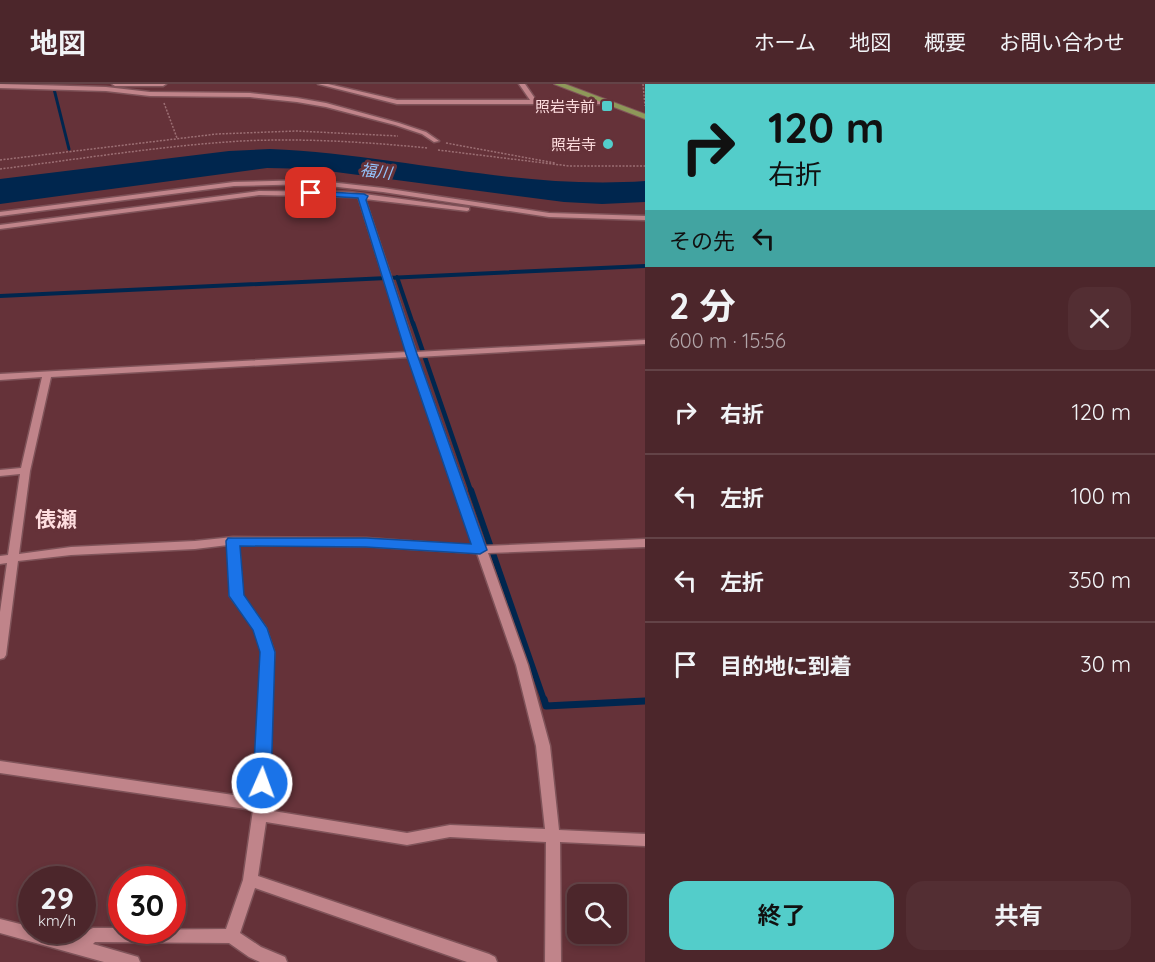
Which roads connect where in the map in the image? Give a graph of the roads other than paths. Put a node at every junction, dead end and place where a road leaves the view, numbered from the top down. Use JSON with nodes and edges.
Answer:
{"nodes":[{"id":1,"x":96,"y":84,"type":"edge"},
{"id":2,"x":115,"y":84,"type":"edge"},
{"id":3,"x":163,"y":84,"type":"edge"},
{"id":4,"x":321,"y":84,"type":"edge"},
{"id":5,"x":522,"y":84,"type":"edge"},
{"id":6,"x":558,"y":84,"type":"edge"},
{"id":7,"x":0,"y":86,"type":"edge"},
{"id":8,"x":79,"y":87,"type":"junction"},
{"id":9,"x":349,"y":87,"type":"edge"},
{"id":10,"x":534,"y":102,"type":"junction"},
{"id":11,"x":605,"y":102,"type":"junction"},
{"id":12,"x":645,"y":117,"type":"edge"},
{"id":13,"x":436,"y":141,"type":"road end"},
{"id":14,"x":364,"y":196,"type":"junction"},
{"id":15,"x":0,"y":214,"type":"edge"},
{"id":16,"x":549,"y":215,"type":"junction"},
{"id":17,"x":645,"y":219,"type":"edge"},
{"id":18,"x":0,"y":227,"type":"edge"},
{"id":19,"x":645,"y":342,"type":"edge"},
{"id":20,"x":412,"y":354,"type":"junction"},
{"id":21,"x":47,"y":374,"type":"junction"},
{"id":22,"x":0,"y":377,"type":"edge"},
{"id":23,"x":25,"y":471,"type":"junction"},
{"id":24,"x":0,"y":473,"type":"edge"},
{"id":25,"x":233,"y":541,"type":"junction"},
{"id":26,"x":645,"y":543,"type":"edge"},
{"id":27,"x":480,"y":550,"type":"junction"},
{"id":28,"x":6,"y":559,"type":"edge"},
{"id":29,"x":0,"y":655,"type":"edge"},
{"id":30,"x":0,"y":767,"type":"edge"},
{"id":31,"x":260,"y":810,"type":"junction"},
{"id":32,"x":554,"y":836,"type":"junction"},
{"id":33,"x":645,"y":840,"type":"edge"},
{"id":34,"x":250,"y":880,"type":"junction"},
{"id":35,"x":0,"y":926,"type":"edge"},
{"id":36,"x":231,"y":936,"type":"junction"},
{"id":37,"x":73,"y":947,"type":"junction"},
{"id":38,"x":132,"y":962,"type":"edge"},
{"id":39,"x":279,"y":962,"type":"edge"},
{"id":40,"x":489,"y":962,"type":"edge"},
{"id":41,"x":553,"y":962,"type":"edge"}],
"edges":[{"from":1,"to":8,"type":"street"},
{"from":2,"to":3,"type":"street"},
{"from":4,"to":9,"type":"street"},
{"from":5,"to":10,"type":"street"},
{"from":6,"to":11,"type":"main road"},
{"from":7,"to":8,"type":"street"},
{"from":8,"to":13,"type":"street"},
{"from":9,"to":10,"type":"street"},
{"from":10,"to":11,"type":"street"},
{"from":11,"to":12,"type":"main road"},
{"from":14,"to":16,"type":"street"},
{"from":14,"to":18,"type":"street"},
{"from":14,"to":20,"type":"street"},
{"from":15,"to":16,"type":"street"},
{"from":16,"to":17,"type":"street"},
{"from":19,"to":20,"type":"street"},
{"from":20,"to":21,"type":"street"},
{"from":20,"to":27,"type":"street"},
{"from":21,"to":22,"type":"street"},
{"from":21,"to":23,"type":"street"},
{"from":23,"to":24,"type":"street"},
{"from":23,"to":28,"type":"street"},
{"from":25,"to":27,"type":"street"},
{"from":25,"to":28,"type":"street"},
{"from":25,"to":31,"type":"street"},
{"from":26,"to":27,"type":"street"},
{"from":27,"to":32,"type":"street"},
{"from":28,"to":29,"type":"street"},
{"from":30,"to":31,"type":"street"},
{"from":31,"to":32,"type":"street"},
{"from":31,"to":34,"type":"street"},
{"from":32,"to":33,"type":"street"},
{"from":32,"to":41,"type":"street"},
{"from":34,"to":36,"type":"street"},
{"from":34,"to":40,"type":"street"},
{"from":35,"to":37,"type":"street"},
{"from":36,"to":37,"type":"street"},
{"from":36,"to":39,"type":"street"},
{"from":37,"to":38,"type":"street"}]}
